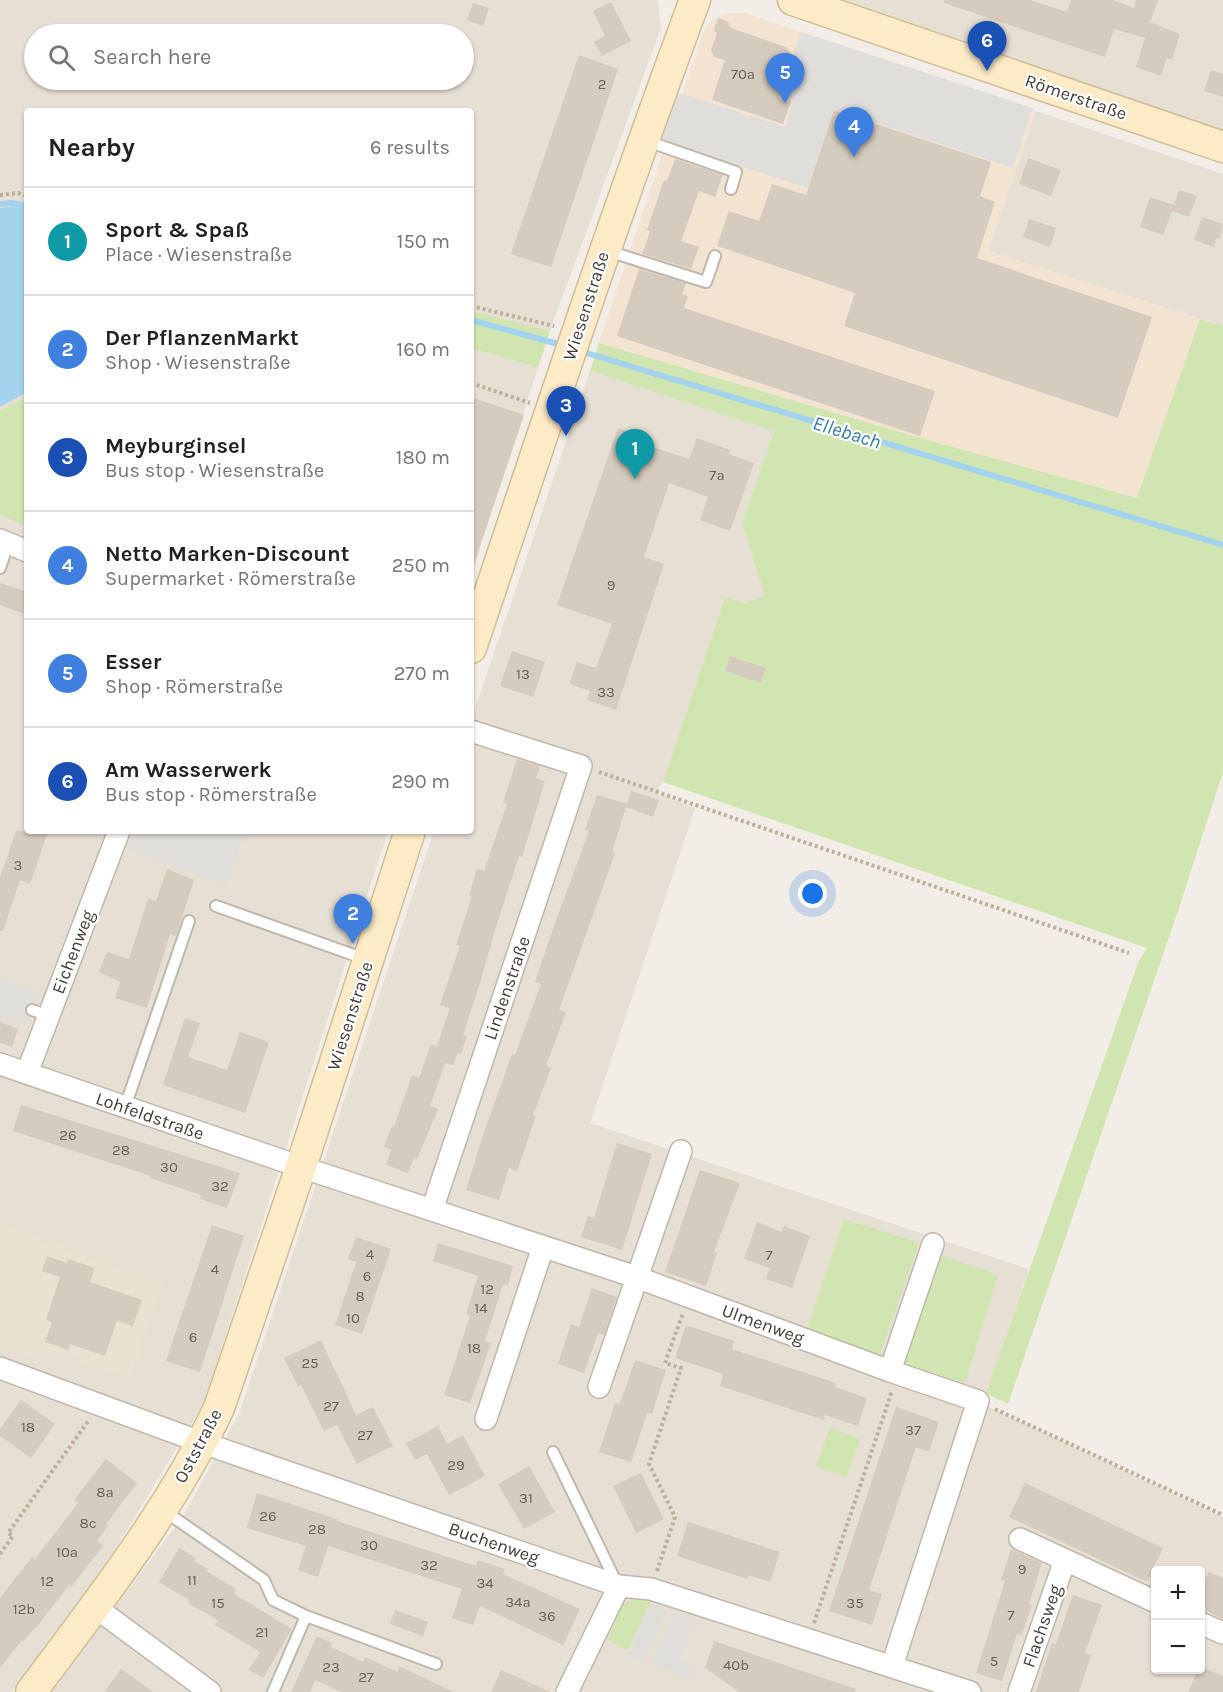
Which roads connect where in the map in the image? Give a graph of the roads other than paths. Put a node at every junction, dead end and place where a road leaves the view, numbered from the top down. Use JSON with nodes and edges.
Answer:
{"nodes":[{"id":1,"x":695,"y":0,"type":"edge"},
{"id":2,"x":793,"y":0,"type":"edge"},
{"id":3,"x":644,"y":140,"type":"junction"},
{"id":4,"x":1223,"y":147,"type":"edge"},
{"id":5,"x":731,"y":189,"type":"dead end"},
{"id":6,"x":605,"y":250,"type":"junction"},
{"id":7,"x":715,"y":256,"type":"dead end"},
{"id":8,"x":12,"y":545,"type":"edge"},
{"id":9,"x":0,"y":568,"type":"edge"},
{"id":10,"x":474,"y":639,"type":"edge"},
{"id":11,"x":474,"y":732,"type":"edge"},
{"id":12,"x":118,"y":834,"type":"edge"},
{"id":13,"x":409,"y":834,"type":"edge"},
{"id":14,"x":216,"y":906,"type":"dead end"},
{"id":15,"x":189,"y":921,"type":"dead end"},
{"id":16,"x":368,"y":960,"type":"junction"},
{"id":17,"x":0,"y":1064,"type":"edge"},
{"id":18,"x":27,"y":1073,"type":"junction"},
{"id":19,"x":125,"y":1107,"type":"junction"},
{"id":20,"x":681,"y":1150,"type":"dead end"},
{"id":21,"x":301,"y":1167,"type":"junction"},
{"id":22,"x":432,"y":1210,"type":"junction"},
{"id":23,"x":933,"y":1244,"type":"dead end"},
{"id":24,"x":543,"y":1247,"type":"junction"},
{"id":25,"x":636,"y":1277,"type":"junction"},
{"id":26,"x":0,"y":1368,"type":"edge"},
{"id":27,"x":894,"y":1372,"type":"junction"},
{"id":28,"x":599,"y":1387,"type":"dead end"},
{"id":29,"x":486,"y":1419,"type":"dead end"},
{"id":30,"x":203,"y":1443,"type":"junction"},
{"id":31,"x":553,"y":1452,"type":"dead end"},
{"id":32,"x":163,"y":1510,"type":"junction"},
{"id":33,"x":1020,"y":1539,"type":"dead end"},
{"id":34,"x":1065,"y":1560,"type":"junction"},
{"id":35,"x":619,"y":1586,"type":"junction"},
{"id":36,"x":1151,"y":1600,"type":"edge"},
{"id":37,"x":95,"y":1607,"type":"junction"},
{"id":38,"x":306,"y":1616,"type":"junction"},
{"id":39,"x":1205,"y":1625,"type":"edge"},
{"id":40,"x":1223,"y":1633,"type":"edge"},
{"id":41,"x":436,"y":1664,"type":"dead end"},
{"id":42,"x":892,"y":1666,"type":"junction"},
{"id":43,"x":32,"y":1692,"type":"edge"},
{"id":44,"x":210,"y":1692,"type":"edge"},
{"id":45,"x":273,"y":1692,"type":"edge"},
{"id":46,"x":567,"y":1692,"type":"edge"},
{"id":47,"x":970,"y":1692,"type":"edge"},
{"id":48,"x":1019,"y":1692,"type":"edge"}],
"edges":[{"from":1,"to":3,"type":"main road","name":"Wiesenstraße"},
{"from":2,"to":4,"type":"main road","name":"Römerstraße"},
{"from":3,"to":5,"type":"lane"},
{"from":3,"to":6,"type":"main road","name":"Wiesenstraße"},
{"from":6,"to":7,"type":"lane"},
{"from":6,"to":10,"type":"main road","name":"Wiesenstraße"},
{"from":8,"to":9,"type":"lane"},
{"from":11,"to":22,"type":"street","name":"Lindenstraße"},
{"from":12,"to":18,"type":"street","name":"Eichenweg"},
{"from":13,"to":16,"type":"main road","name":"Wiesenstraße"},
{"from":14,"to":16,"type":"lane"},
{"from":15,"to":19,"type":"lane"},
{"from":16,"to":21,"type":"main road","name":"Wiesenstraße"},
{"from":17,"to":18,"type":"street","name":"Lohfeldstraße"},
{"from":18,"to":19,"type":"street","name":"Lohfeldstraße"},
{"from":19,"to":21,"type":"street","name":"Lohfeldstraße"},
{"from":20,"to":25,"type":"street"},
{"from":21,"to":22,"type":"street","name":"Ulmenweg"},
{"from":21,"to":30,"type":"main road","name":"Oststraße"},
{"from":22,"to":24,"type":"street","name":"Ulmenweg"},
{"from":23,"to":27,"type":"street"},
{"from":24,"to":25,"type":"street","name":"Ulmenweg"},
{"from":24,"to":29,"type":"street"},
{"from":25,"to":27,"type":"street","name":"Ulmenweg"},
{"from":25,"to":28,"type":"street"},
{"from":26,"to":30,"type":"street","name":"Buchenweg"},
{"from":27,"to":42,"type":"street","name":"Ulmenweg"},
{"from":30,"to":32,"type":"main road","name":"Oststraße"},
{"from":30,"to":35,"type":"street","name":"Buchenweg"},
{"from":31,"to":35,"type":"lane"},
{"from":32,"to":37,"type":"main road","name":"Oststraße"},
{"from":32,"to":38,"type":"lane"},
{"from":33,"to":34,"type":"street"},
{"from":34,"to":36,"type":"street"},
{"from":34,"to":48,"type":"street","name":"Flachsweg"},
{"from":35,"to":42,"type":"street","name":"Buchenweg"},
{"from":35,"to":46,"type":"street"},
{"from":37,"to":43,"type":"main road","name":"Oststraße"},
{"from":37,"to":44,"type":"street"},
{"from":38,"to":41,"type":"lane"},
{"from":38,"to":45,"type":"lane"},
{"from":39,"to":40,"type":"street"},
{"from":42,"to":47,"type":"street","name":"Buchenweg"}]}
